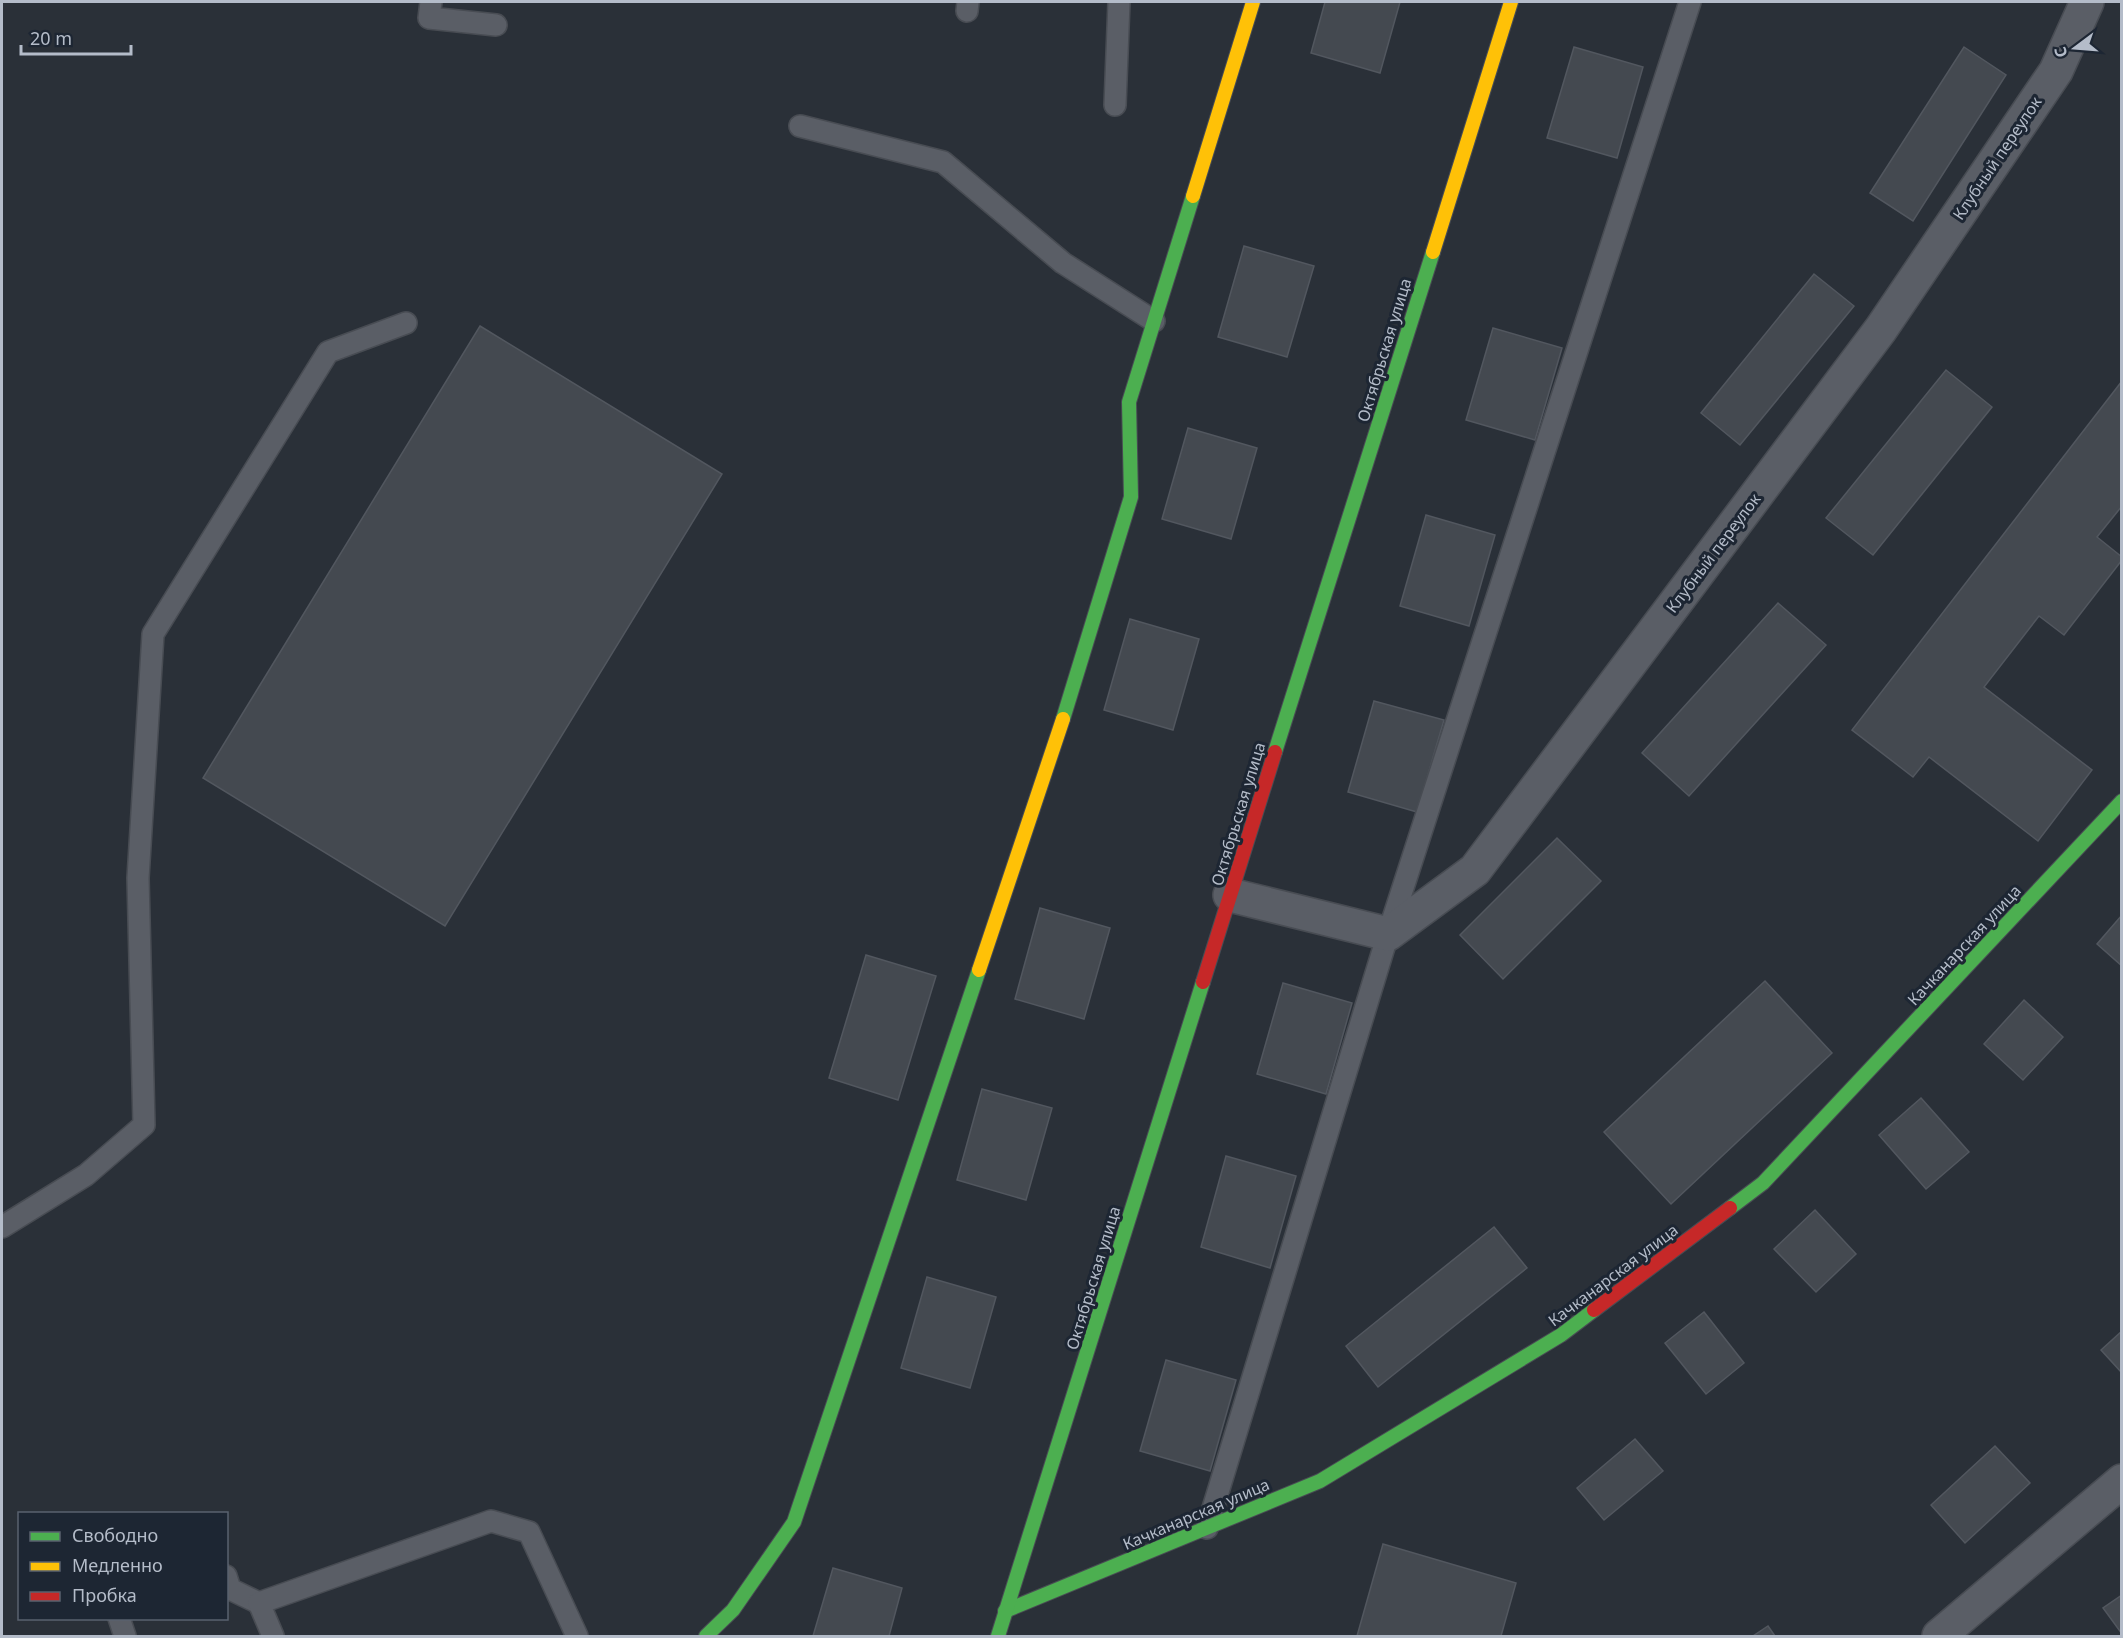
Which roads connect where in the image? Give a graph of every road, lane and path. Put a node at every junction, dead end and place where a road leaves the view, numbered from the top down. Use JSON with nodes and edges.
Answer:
{"nodes":[{"id":1,"x":431,"y":2,"type":"edge"},
{"id":2,"x":1119,"y":2,"type":"edge"},
{"id":3,"x":1253,"y":2,"type":"edge"},
{"id":4,"x":1511,"y":2,"type":"edge"},
{"id":5,"x":1690,"y":2,"type":"edge"},
{"id":6,"x":2087,"y":2,"type":"edge"},
{"id":7,"x":496,"y":25,"type":"dead end"},
{"id":8,"x":1115,"y":105,"type":"dead end"},
{"id":9,"x":800,"y":126,"type":"dead end"},
{"id":10,"x":1154,"y":321,"type":"junction"},
{"id":11,"x":406,"y":323,"type":"dead end"},
{"id":12,"x":2121,"y":801,"type":"edge"},
{"id":13,"x":1230,"y":895,"type":"junction"},
{"id":14,"x":1388,"y":934,"type":"junction"},
{"id":15,"x":2,"y":1227,"type":"edge"},
{"id":16,"x":2121,"y":1481,"type":"edge"},
{"id":17,"x":1207,"y":1528,"type":"junction"},
{"id":18,"x":228,"y":1581,"type":"edge"},
{"id":19,"x":260,"y":1603,"type":"junction"},
{"id":20,"x":1005,"y":1611,"type":"junction"},
{"id":21,"x":120,"y":1620,"type":"edge"},
{"id":22,"x":124,"y":1636,"type":"edge"},
{"id":23,"x":273,"y":1636,"type":"edge"},
{"id":24,"x":577,"y":1636,"type":"edge"},
{"id":25,"x":706,"y":1636,"type":"edge"},
{"id":26,"x":998,"y":1636,"type":"edge"},
{"id":27,"x":1939,"y":1636,"type":"edge"}],
"edges":[{"from":1,"to":7,"type":"lane"},
{"from":2,"to":8,"type":"lane"},
{"from":3,"to":10,"type":"street"},
{"from":4,"to":13,"type":"street","name":"Октябрьская улица"},
{"from":5,"to":14,"type":"lane"},
{"from":6,"to":14,"type":"street","name":"Клубный переулок"},
{"from":9,"to":10,"type":"lane"},
{"from":10,"to":25,"type":"street"},
{"from":11,"to":15,"type":"lane"},
{"from":12,"to":17,"type":"street","name":"Качканарская улица"},
{"from":13,"to":14,"type":"street"},
{"from":13,"to":20,"type":"street","name":"Октябрьская улица"},
{"from":14,"to":17,"type":"lane"},
{"from":16,"to":27,"type":"street"},
{"from":17,"to":20,"type":"street","name":"Качканарская улица"},
{"from":18,"to":19,"type":"lane"},
{"from":19,"to":23,"type":"lane"},
{"from":19,"to":24,"type":"lane"},
{"from":20,"to":26,"type":"street","name":"Октябрьская улица"},
{"from":21,"to":22,"type":"lane"}]}
